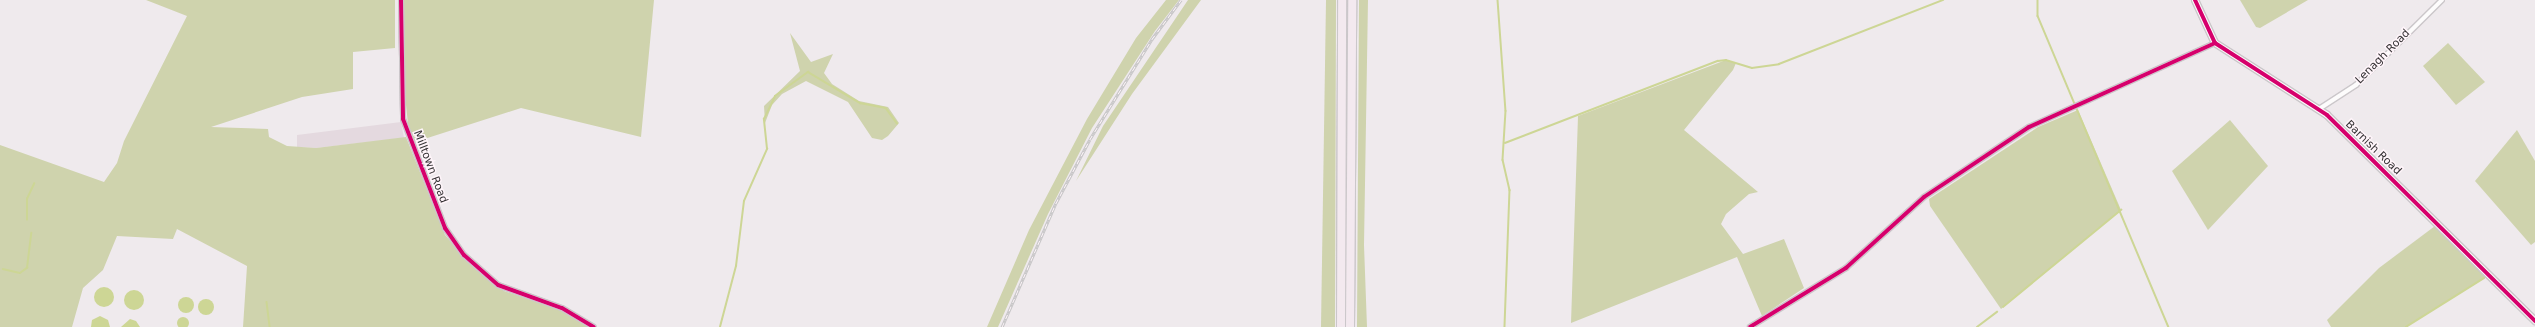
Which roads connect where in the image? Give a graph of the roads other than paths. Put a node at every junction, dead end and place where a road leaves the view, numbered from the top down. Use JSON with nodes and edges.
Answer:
{"nodes":[{"id":1,"x":401,"y":0,"type":"edge"},
{"id":2,"x":1342,"y":0,"type":"edge"},
{"id":3,"x":1352,"y":0,"type":"edge"},
{"id":4,"x":2195,"y":0,"type":"edge"},
{"id":5,"x":2442,"y":0,"type":"edge"},
{"id":6,"x":2215,"y":43,"type":"junction"},
{"id":7,"x":2319,"y":109,"type":"junction"},
{"id":8,"x":2535,"y":321,"type":"edge"},
{"id":9,"x":594,"y":327,"type":"edge"},
{"id":10,"x":1341,"y":327,"type":"edge"},
{"id":11,"x":1350,"y":327,"type":"edge"},
{"id":12,"x":1750,"y":327,"type":"edge"}],
"edges":[{"from":1,"to":9,"type":"street","name":"Milltown Road"},
{"from":2,"to":10,"type":"highway"},
{"from":3,"to":11,"type":"highway"},
{"from":4,"to":6,"type":"street"},
{"from":5,"to":7,"type":"street","name":"Lenagh Road"},
{"from":6,"to":7,"type":"street","name":"Barnish Road"},
{"from":6,"to":12,"type":"street"},
{"from":7,"to":8,"type":"street","name":"Barnish Road"}]}
